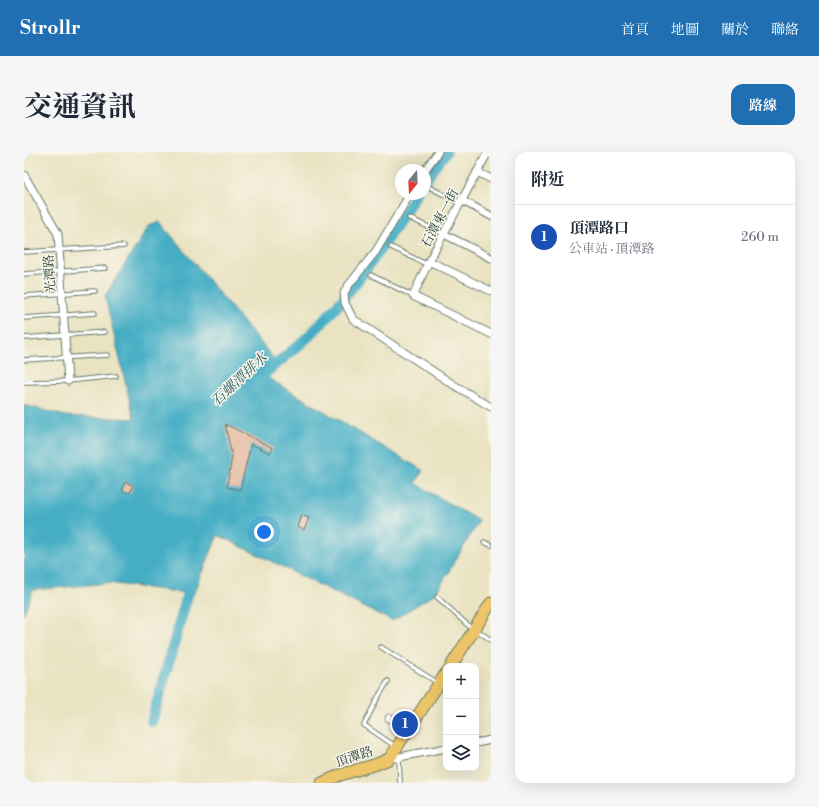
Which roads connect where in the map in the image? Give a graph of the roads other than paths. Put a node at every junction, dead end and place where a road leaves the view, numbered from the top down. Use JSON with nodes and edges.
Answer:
{"nodes":[{"id":1,"x":438,"y":152,"type":"edge"},
{"id":2,"x":488,"y":152,"type":"edge"},
{"id":3,"x":428,"y":164,"type":"edge"},
{"id":4,"x":477,"y":172,"type":"junction"},
{"id":5,"x":24,"y":175,"type":"edge"},
{"id":6,"x":491,"y":179,"type":"edge"},
{"id":7,"x":431,"y":188,"type":"dead end"},
{"id":8,"x":406,"y":200,"type":"edge"},
{"id":9,"x":461,"y":202,"type":"junction"},
{"id":10,"x":491,"y":216,"type":"edge"},
{"id":11,"x":409,"y":218,"type":"dead end"},
{"id":12,"x":444,"y":234,"type":"junction"},
{"id":13,"x":124,"y":246,"type":"dead end"},
{"id":14,"x":391,"y":247,"type":"dead end"},
{"id":15,"x":60,"y":250,"type":"junction"},
{"id":16,"x":24,"y":252,"type":"edge"},
{"id":17,"x":491,"y":258,"type":"edge"},
{"id":18,"x":429,"y":263,"type":"junction"},
{"id":19,"x":106,"y":268,"type":"dead end"},
{"id":20,"x":61,"y":271,"type":"junction"},
{"id":21,"x":24,"y":274,"type":"edge"},
{"id":22,"x":371,"y":275,"type":"dead end"},
{"id":23,"x":95,"y":291,"type":"dead end"},
{"id":24,"x":491,"y":291,"type":"edge"},
{"id":25,"x":62,"y":293,"type":"junction"},
{"id":26,"x":24,"y":296,"type":"edge"},
{"id":27,"x":413,"y":296,"type":"junction"},
{"id":28,"x":94,"y":313,"type":"dead end"},
{"id":29,"x":64,"y":315,"type":"junction"},
{"id":30,"x":24,"y":318,"type":"edge"},
{"id":31,"x":105,"y":332,"type":"dead end"},
{"id":32,"x":491,"y":334,"type":"edge"},
{"id":33,"x":65,"y":335,"type":"junction"},
{"id":34,"x":24,"y":338,"type":"edge"},
{"id":35,"x":108,"y":355,"type":"dead end"},
{"id":36,"x":67,"y":357,"type":"junction"},
{"id":37,"x":24,"y":360,"type":"edge"},
{"id":38,"x":116,"y":376,"type":"dead end"},
{"id":39,"x":68,"y":381,"type":"junction"},
{"id":40,"x":24,"y":382,"type":"edge"},
{"id":41,"x":491,"y":407,"type":"edge"},
{"id":42,"x":484,"y":542,"type":"dead end"},
{"id":43,"x":491,"y":545,"type":"edge"},
{"id":44,"x":437,"y":597,"type":"dead end"},
{"id":45,"x":491,"y":603,"type":"edge"},
{"id":46,"x":475,"y":630,"type":"junction"},
{"id":47,"x":491,"y":640,"type":"edge"},
{"id":48,"x":381,"y":647,"type":"dead end"},
{"id":49,"x":453,"y":663,"type":"edge"},
{"id":50,"x":443,"y":677,"type":"edge"},
{"id":51,"x":388,"y":681,"type":"dead end"},
{"id":52,"x":439,"y":683,"type":"junction"},
{"id":53,"x":389,"y":718,"type":"dead end"},
{"id":54,"x":409,"y":730,"type":"junction"},
{"id":55,"x":491,"y":740,"type":"edge"},
{"id":56,"x":479,"y":742,"type":"edge"},
{"id":57,"x":443,"y":748,"type":"edge"},
{"id":58,"x":395,"y":754,"type":"junction"},
{"id":59,"x":322,"y":783,"type":"edge"},
{"id":60,"x":400,"y":783,"type":"edge"}],
"edges":[{"from":1,"to":3,"type":"street"},
{"from":2,"to":4,"type":"street","name":"石潭東一街"},
{"from":4,"to":6,"type":"street"},
{"from":4,"to":9,"type":"street","name":"石潭東一街"},
{"from":5,"to":15,"type":"street","name":"光潭路"},
{"from":7,"to":9,"type":"lane"},
{"from":8,"to":41,"type":"street"},
{"from":9,"to":10,"type":"street"},
{"from":9,"to":12,"type":"street","name":"石潭東一街"},
{"from":11,"to":12,"type":"lane"},
{"from":12,"to":17,"type":"street"},
{"from":12,"to":18,"type":"street","name":"石潭東一街"},
{"from":13,"to":15,"type":"lane"},
{"from":14,"to":18,"type":"lane"},
{"from":15,"to":16,"type":"lane"},
{"from":15,"to":20,"type":"street","name":"光潭路"},
{"from":18,"to":24,"type":"street"},
{"from":18,"to":27,"type":"street","name":"石潭東一街"},
{"from":19,"to":20,"type":"lane"},
{"from":20,"to":21,"type":"lane"},
{"from":20,"to":25,"type":"street","name":"光潭路"},
{"from":22,"to":27,"type":"lane"},
{"from":23,"to":25,"type":"lane"},
{"from":25,"to":26,"type":"lane"},
{"from":25,"to":29,"type":"street","name":"光潭路"},
{"from":27,"to":32,"type":"street"},
{"from":28,"to":29,"type":"lane"},
{"from":29,"to":30,"type":"lane"},
{"from":29,"to":33,"type":"street","name":"光潭路"},
{"from":31,"to":33,"type":"lane"},
{"from":33,"to":34,"type":"lane"},
{"from":33,"to":36,"type":"street","name":"光潭路"},
{"from":35,"to":36,"type":"lane"},
{"from":36,"to":37,"type":"lane"},
{"from":36,"to":39,"type":"street","name":"光潭路"},
{"from":38,"to":39,"type":"lane"},
{"from":39,"to":40,"type":"lane"},
{"from":42,"to":43,"type":"lane"},
{"from":44,"to":46,"type":"lane"},
{"from":45,"to":46,"type":"main road"},
{"from":46,"to":47,"type":"lane"},
{"from":46,"to":49,"type":"main road"},
{"from":48,"to":52,"type":"lane"},
{"from":50,"to":52,"type":"main road"},
{"from":51,"to":58,"type":"lane"},
{"from":52,"to":54,"type":"main road"},
{"from":53,"to":54,"type":"street"},
{"from":54,"to":58,"type":"main road"},
{"from":55,"to":56,"type":"street"},
{"from":57,"to":58,"type":"street"},
{"from":58,"to":59,"type":"main road","name":"頂潭路"},
{"from":58,"to":60,"type":"lane"}]}
